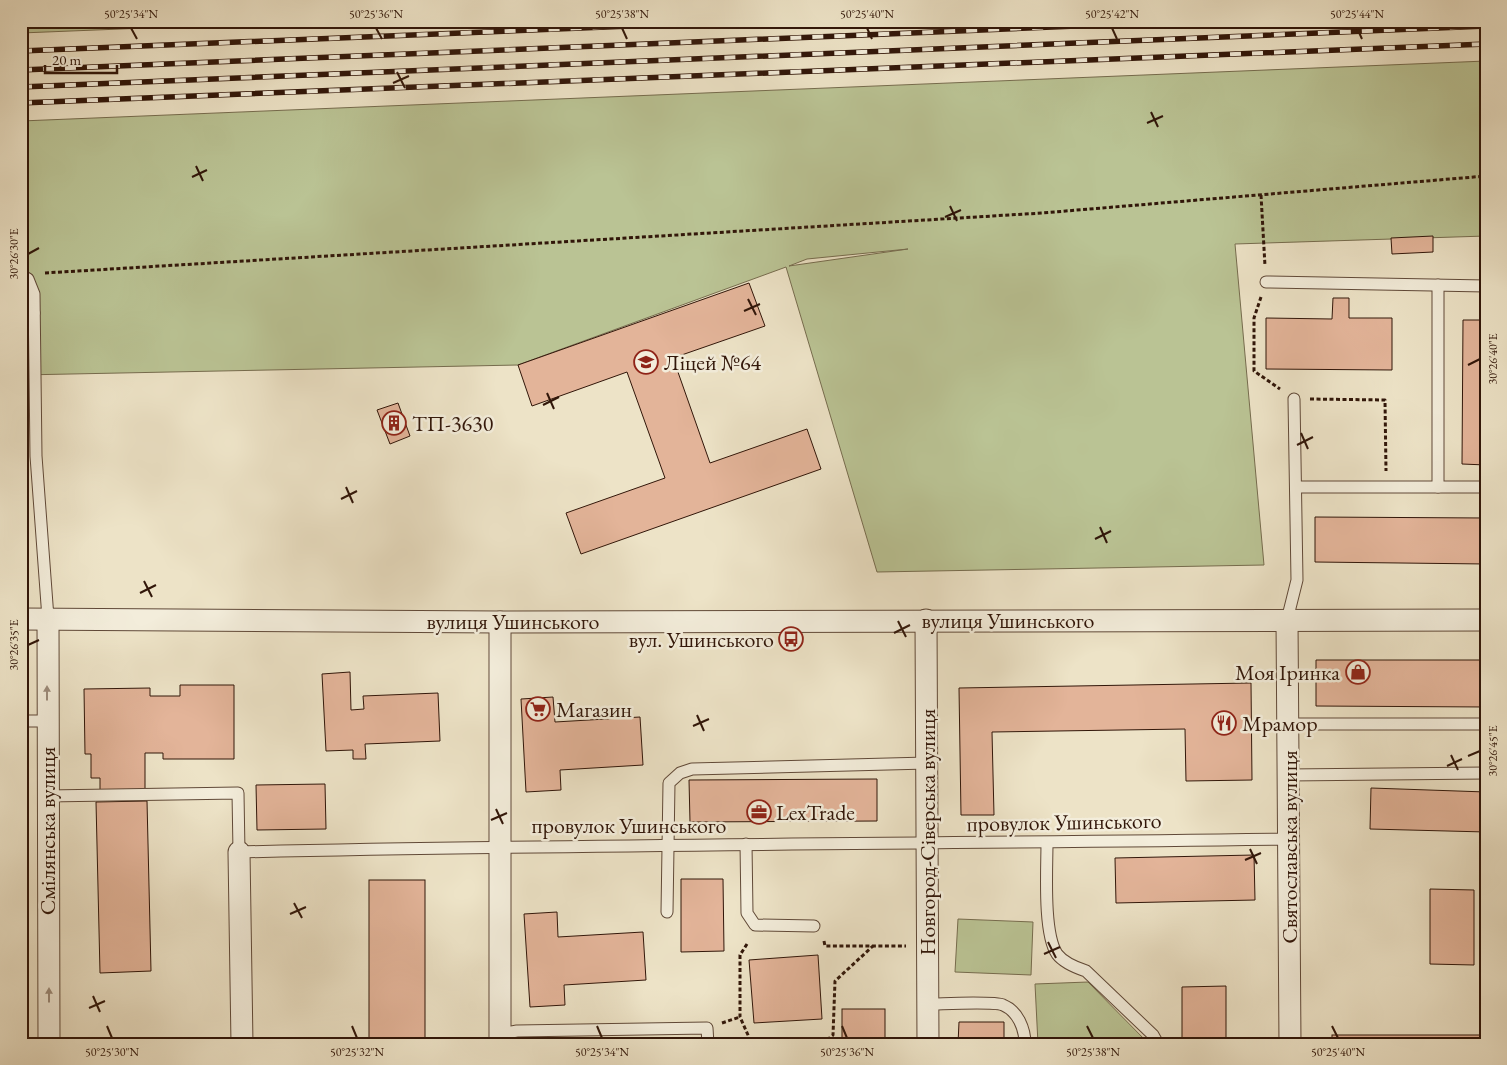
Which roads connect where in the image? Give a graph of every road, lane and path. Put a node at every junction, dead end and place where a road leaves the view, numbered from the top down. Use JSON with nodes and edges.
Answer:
{"nodes":[{"id":1,"x":204,"y":21,"type":"edge"},
{"id":2,"x":204,"y":26,"type":"dead end"},
{"id":3,"x":1486,"y":176,"type":"edge"},
{"id":4,"x":1261,"y":195,"type":"junction"},
{"id":5,"x":24,"y":277,"type":"edge"},
{"id":6,"x":1266,"y":282,"type":"junction"},
{"id":7,"x":1438,"y":286,"type":"junction"},
{"id":8,"x":1486,"y":286,"type":"edge"},
{"id":9,"x":21,"y":295,"type":"edge"},
{"id":10,"x":34,"y":312,"type":"junction"},
{"id":11,"x":1294,"y":399,"type":"junction"},
{"id":12,"x":1296,"y":486,"type":"junction"},
{"id":13,"x":1386,"y":487,"type":"junction"},
{"id":14,"x":1438,"y":487,"type":"junction"},
{"id":15,"x":1486,"y":487,"type":"edge"},
{"id":16,"x":48,"y":618,"type":"junction"},
{"id":17,"x":21,"y":619,"type":"edge"},
{"id":18,"x":926,"y":620,"type":"junction"},
{"id":19,"x":1287,"y":620,"type":"junction"},
{"id":20,"x":1486,"y":620,"type":"edge"},
{"id":21,"x":500,"y":622,"type":"junction"},
{"id":22,"x":21,"y":721,"type":"edge"},
{"id":23,"x":47,"y":721,"type":"junction"},
{"id":24,"x":1288,"y":724,"type":"junction"},
{"id":25,"x":1486,"y":724,"type":"edge"},
{"id":26,"x":927,"y":762,"type":"junction"},
{"id":27,"x":1486,"y":774,"type":"edge"},
{"id":28,"x":1288,"y":775,"type":"junction"},
{"id":29,"x":47,"y":796,"type":"junction"},
{"id":30,"x":1289,"y":839,"type":"junction"},
{"id":31,"x":1047,"y":843,"type":"junction"},
{"id":32,"x":667,"y":844,"type":"junction"},
{"id":33,"x":746,"y":844,"type":"junction"},
{"id":34,"x":927,"y":845,"type":"junction"},
{"id":35,"x":500,"y":846,"type":"junction"},
{"id":36,"x":239,"y":852,"type":"junction"},
{"id":37,"x":667,"y":912,"type":"dead end"},
{"id":38,"x":814,"y":926,"type":"joint"},
{"id":39,"x":747,"y":944,"type":"dead end"},
{"id":40,"x":873,"y":946,"type":"junction"},
{"id":41,"x":927,"y":946,"type":"junction"},
{"id":42,"x":928,"y":1004,"type":"junction"},
{"id":43,"x":500,"y":1039,"type":"edge"},
{"id":44,"x":49,"y":1044,"type":"edge"},
{"id":45,"x":242,"y":1044,"type":"edge"},
{"id":46,"x":708,"y":1044,"type":"edge"},
{"id":47,"x":752,"y":1044,"type":"edge"},
{"id":48,"x":822,"y":1044,"type":"edge"},
{"id":49,"x":928,"y":1044,"type":"edge"},
{"id":50,"x":1025,"y":1044,"type":"edge"},
{"id":51,"x":1158,"y":1044,"type":"edge"},
{"id":52,"x":1290,"y":1044,"type":"edge"}],
"edges":[{"from":1,"to":2,"type":"path"},
{"from":3,"to":4,"type":"path"},
{"from":4,"to":5,"type":"path"},
{"from":4,"to":6,"type":"path"},
{"from":5,"to":10,"type":"lane"},
{"from":6,"to":7,"type":"lane"},
{"from":6,"to":11,"type":"path"},
{"from":7,"to":8,"type":"lane"},
{"from":7,"to":14,"type":"lane"},
{"from":9,"to":10,"type":"lane"},
{"from":10,"to":16,"type":"lane"},
{"from":11,"to":12,"type":"lane"},
{"from":11,"to":13,"type":"path"},
{"from":12,"to":13,"type":"lane"},
{"from":12,"to":19,"type":"lane"},
{"from":13,"to":14,"type":"lane"},
{"from":14,"to":15,"type":"lane"},
{"from":16,"to":17,"type":"street","name":"вулиця Ушинського"},
{"from":16,"to":21,"type":"street","name":"вулиця Ушинського"},
{"from":23,"to":16,"type":"street","name":"Смілянська вулиця","one_way":true},
{"from":18,"to":19,"type":"street","name":"вулиця Ушинського"},
{"from":18,"to":21,"type":"street","name":"вулиця Ушинського"},
{"from":18,"to":26,"type":"street","name":"Новгород-Сіверська вулиця"},
{"from":19,"to":20,"type":"street","name":"вулиця Ушинського"},
{"from":19,"to":24,"type":"street","name":"Святославська вулиця"},
{"from":21,"to":35,"type":"street"},
{"from":22,"to":23,"type":"lane"},
{"from":23,"to":29,"type":"street","name":"Смілянська вулиця"},
{"from":24,"to":25,"type":"lane"},
{"from":24,"to":28,"type":"street","name":"Святославська вулиця"},
{"from":26,"to":32,"type":"lane"},
{"from":26,"to":34,"type":"street","name":"Новгород-Сіверська вулиця"},
{"from":27,"to":28,"type":"lane"},
{"from":28,"to":30,"type":"street","name":"Святославська вулиця"},
{"from":29,"to":36,"type":"lane"},
{"from":44,"to":29,"type":"street","name":"Смілянська вулиця","one_way":true},
{"from":30,"to":31,"type":"lane","name":"провулок Ушинського"},
{"from":30,"to":52,"type":"street","name":"Святославська вулиця"},
{"from":31,"to":34,"type":"lane","name":"провулок Ушинського"},
{"from":31,"to":51,"type":"lane"},
{"from":32,"to":33,"type":"lane","name":"провулок Ушинського"},
{"from":32,"to":35,"type":"lane","name":"провулок Ушинського"},
{"from":32,"to":37,"type":"lane"},
{"from":33,"to":34,"type":"lane","name":"провулок Ушинського"},
{"from":33,"to":38,"type":"lane"},
{"from":34,"to":41,"type":"street","name":"Новгород-Сіверська вулиця"},
{"from":35,"to":36,"type":"lane","name":"провулок Ушинського"},
{"from":35,"to":43,"type":"street"},
{"from":36,"to":45,"type":"street"},
{"from":38,"to":40,"type":"path"},
{"from":39,"to":47,"type":"path"},
{"from":40,"to":41,"type":"path"},
{"from":40,"to":48,"type":"path"},
{"from":41,"to":42,"type":"street","name":"Новгород-Сіверська вулиця"},
{"from":42,"to":49,"type":"street","name":"Новгород-Сіверська вулиця"},
{"from":42,"to":50,"type":"lane"},
{"from":43,"to":46,"type":"lane"}]}
